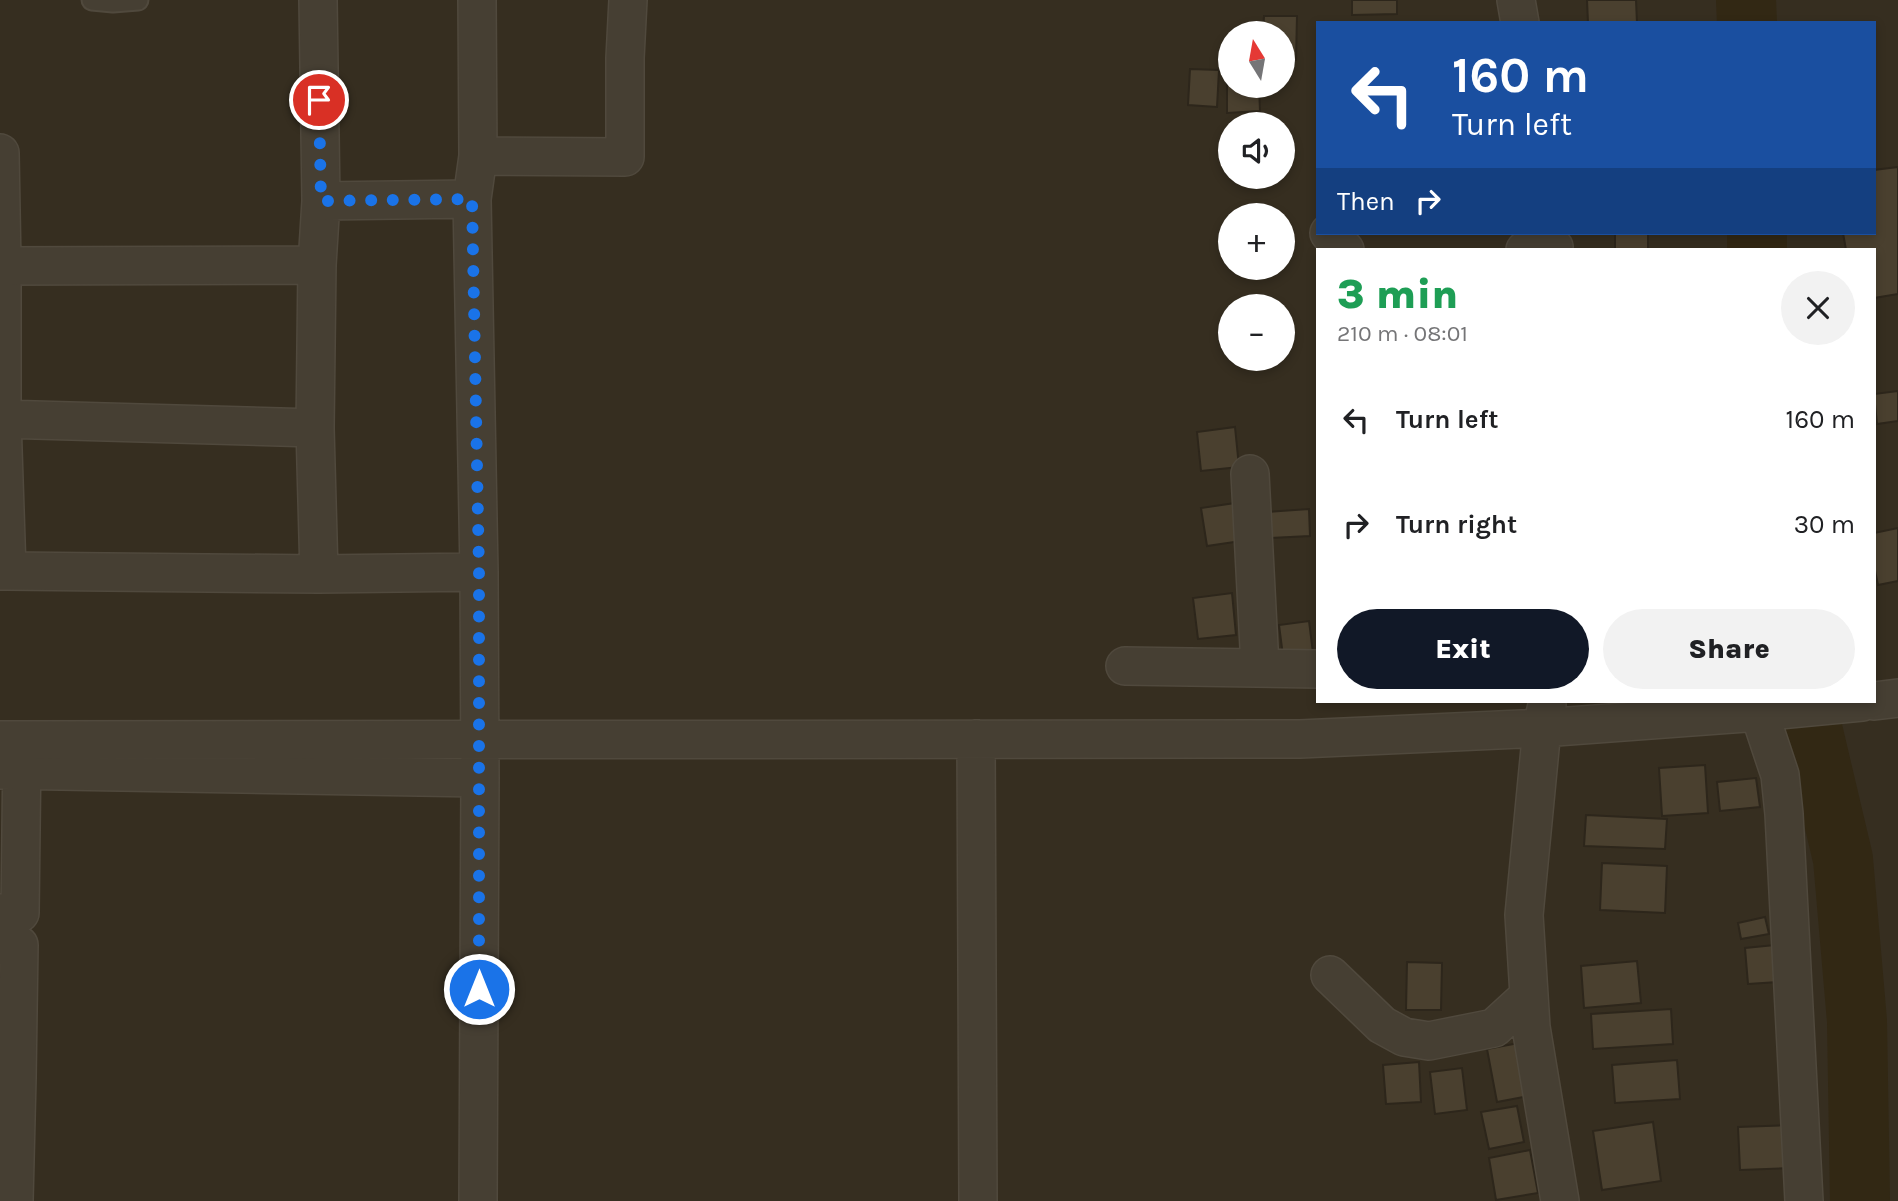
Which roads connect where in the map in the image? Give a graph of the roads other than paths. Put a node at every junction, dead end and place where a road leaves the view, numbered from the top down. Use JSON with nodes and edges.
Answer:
{"nodes":[{"id":1,"x":92,"y":0,"type":"edge"},
{"id":2,"x":138,"y":0,"type":"edge"},
{"id":3,"x":318,"y":0,"type":"edge"},
{"id":4,"x":477,"y":0,"type":"edge"},
{"id":5,"x":628,"y":0,"type":"edge"},
{"id":6,"x":1516,"y":0,"type":"edge"},
{"id":7,"x":1520,"y":21,"type":"edge"},
{"id":8,"x":0,"y":153,"type":"edge"},
{"id":9,"x":478,"y":156,"type":"junction"},
{"id":10,"x":472,"y":199,"type":"junction"},
{"id":11,"x":321,"y":201,"type":"junction"},
{"id":12,"x":1331,"y":235,"type":"edge"},
{"id":13,"x":1343,"y":248,"type":"edge"},
{"id":14,"x":317,"y":265,"type":"junction"},
{"id":15,"x":1,"y":266,"type":"edge"},
{"id":16,"x":1,"y":419,"type":"edge"},
{"id":17,"x":315,"y":428,"type":"junction"},
{"id":18,"x":1250,"y":474,"type":"dead end"},
{"id":19,"x":3,"y":571,"type":"edge"},
{"id":20,"x":479,"y":572,"type":"junction"},
{"id":21,"x":319,"y":574,"type":"junction"},
{"id":22,"x":1125,"y":666,"type":"dead end"},
{"id":23,"x":1260,"y":667,"type":"junction"},
{"id":24,"x":1316,"y":668,"type":"edge"},
{"id":25,"x":1898,"y":698,"type":"edge"},
{"id":26,"x":1876,"y":701,"type":"edge"},
{"id":27,"x":1853,"y":703,"type":"edge"},
{"id":28,"x":1765,"y":712,"type":"junction"},
{"id":29,"x":1545,"y":715,"type":"edge"},
{"id":30,"x":976,"y":739,"type":"junction"},
{"id":31,"x":479,"y":740,"type":"junction"},
{"id":32,"x":11,"y":756,"type":"edge"},
{"id":33,"x":480,"y":778,"type":"junction"},
{"id":34,"x":0,"y":913,"type":"edge"},
{"id":35,"x":0,"y":945,"type":"edge"},
{"id":36,"x":1330,"y":975,"type":"dead end"},
{"id":37,"x":1529,"y":996,"type":"junction"},
{"id":38,"x":9,"y":1078,"type":"edge"},
{"id":39,"x":14,"y":1201,"type":"edge"},
{"id":40,"x":478,"y":1201,"type":"edge"},
{"id":41,"x":978,"y":1201,"type":"edge"},
{"id":42,"x":1560,"y":1201,"type":"edge"},
{"id":43,"x":1804,"y":1201,"type":"edge"}],
"edges":[{"from":1,"to":2,"type":"lane"},
{"from":3,"to":11,"type":"street"},
{"from":4,"to":9,"type":"street"},
{"from":5,"to":9,"type":"street"},
{"from":6,"to":7,"type":"street"},
{"from":8,"to":15,"type":"street"},
{"from":9,"to":10,"type":"street"},
{"from":10,"to":11,"type":"street"},
{"from":10,"to":20,"type":"street"},
{"from":11,"to":14,"type":"street"},
{"from":12,"to":13,"type":"street"},
{"from":14,"to":15,"type":"street"},
{"from":14,"to":17,"type":"street"},
{"from":15,"to":16,"type":"street"},
{"from":16,"to":17,"type":"street"},
{"from":16,"to":19,"type":"street"},
{"from":17,"to":21,"type":"street"},
{"from":18,"to":23,"type":"street"},
{"from":19,"to":21,"type":"street"},
{"from":20,"to":21,"type":"street"},
{"from":20,"to":31,"type":"street"},
{"from":22,"to":23,"type":"street"},
{"from":23,"to":24,"type":"street"},
{"from":25,"to":26,"type":"street"},
{"from":27,"to":28,"type":"street"},
{"from":28,"to":29,"type":"street"},
{"from":28,"to":43,"type":"street"},
{"from":29,"to":30,"type":"street"},
{"from":29,"to":37,"type":"street"},
{"from":30,"to":31,"type":"street"},
{"from":30,"to":41,"type":"street"},
{"from":31,"to":32,"type":"street"},
{"from":31,"to":33,"type":"street"},
{"from":32,"to":33,"type":"street"},
{"from":32,"to":34,"type":"street"},
{"from":33,"to":40,"type":"street"},
{"from":35,"to":38,"type":"street"},
{"from":36,"to":37,"type":"street"},
{"from":37,"to":42,"type":"street"},
{"from":38,"to":39,"type":"street"}]}
